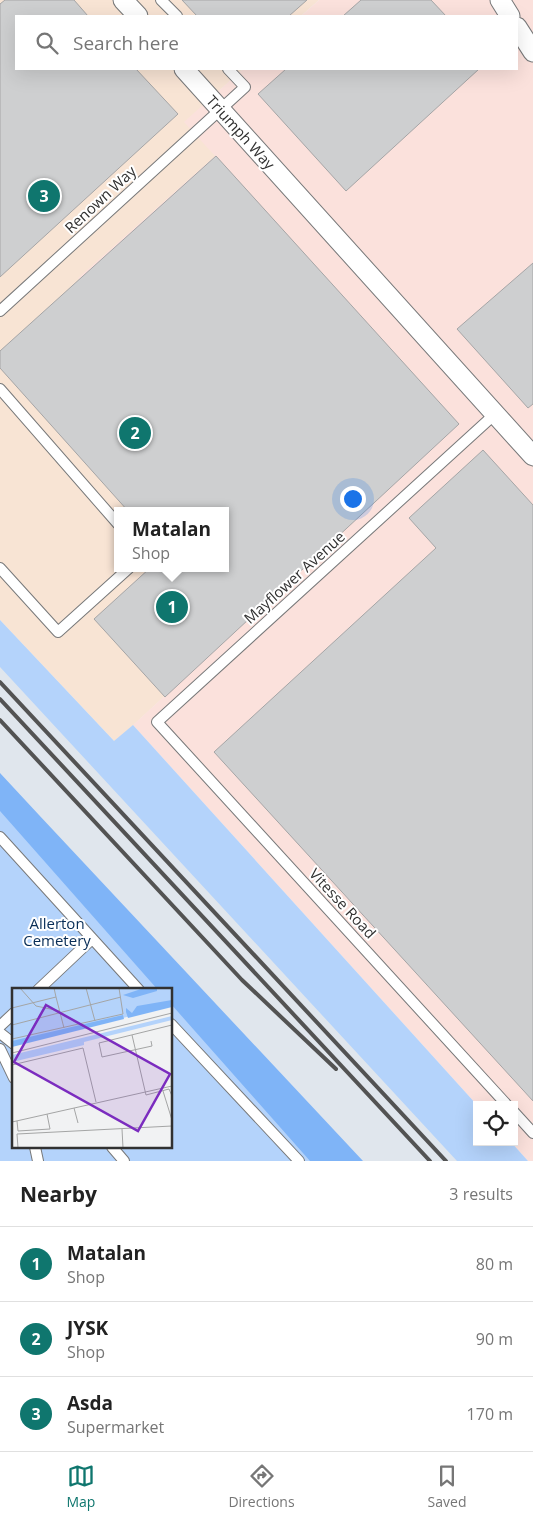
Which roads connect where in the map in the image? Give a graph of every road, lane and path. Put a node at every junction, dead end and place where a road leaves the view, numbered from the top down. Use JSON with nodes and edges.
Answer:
{"nodes":[{"id":1,"x":123,"y":0,"type":"edge"},
{"id":2,"x":161,"y":0,"type":"edge"},
{"id":3,"x":500,"y":0,"type":"edge"},
{"id":4,"x":137,"y":15,"type":"edge"},
{"id":5,"x":176,"y":15,"type":"edge"},
{"id":6,"x":509,"y":15,"type":"edge"},
{"id":7,"x":518,"y":28,"type":"edge"},
{"id":8,"x":533,"y":52,"type":"edge"},
{"id":9,"x":185,"y":70,"type":"edge"},
{"id":10,"x":229,"y":70,"type":"edge"},
{"id":11,"x":220,"y":108,"type":"junction"},
{"id":12,"x":0,"y":311,"type":"edge"},
{"id":13,"x":0,"y":389,"type":"edge"},
{"id":14,"x":495,"y":414,"type":"junction"},
{"id":15,"x":533,"y":456,"type":"edge"},
{"id":16,"x":114,"y":519,"type":"edge"},
{"id":17,"x":0,"y":568,"type":"edge"},
{"id":18,"x":125,"y":572,"type":"edge"},
{"id":19,"x":157,"y":722,"type":"joint"},
{"id":20,"x":0,"y":837,"type":"edge"},
{"id":21,"x":92,"y":939,"type":"junction"},
{"id":22,"x":40,"y":988,"type":"edge"},
{"id":23,"x":138,"y":988,"type":"edge"},
{"id":24,"x":12,"y":1014,"type":"edge"},
{"id":25,"x":172,"y":1025,"type":"edge"},
{"id":26,"x":0,"y":1026,"type":"edge"},
{"id":27,"x":0,"y":1033,"type":"edge"},
{"id":28,"x":12,"y":1042,"type":"edge"},
{"id":29,"x":0,"y":1049,"type":"edge"},
{"id":30,"x":12,"y":1074,"type":"edge"},
{"id":31,"x":503,"y":1101,"type":"edge"},
{"id":32,"x":518,"y":1116,"type":"edge"},
{"id":33,"x":533,"y":1133,"type":"edge"},
{"id":34,"x":35,"y":1148,"type":"edge"},
{"id":35,"x":113,"y":1148,"type":"edge"},
{"id":36,"x":38,"y":1161,"type":"edge"},
{"id":37,"x":124,"y":1161,"type":"edge"},
{"id":38,"x":299,"y":1161,"type":"edge"}],
"edges":[{"from":1,"to":4,"type":"street"},
{"from":2,"to":5,"type":"lane"},
{"from":3,"to":6,"type":"street"},
{"from":7,"to":8,"type":"street"},
{"from":9,"to":11,"type":"street","name":"Triumph Way"},
{"from":10,"to":11,"type":"lane","name":"Renown Way"},
{"from":11,"to":12,"type":"lane","name":"Renown Way"},
{"from":11,"to":14,"type":"street","name":"Triumph Way"},
{"from":13,"to":16,"type":"lane"},
{"from":14,"to":15,"type":"street","name":"Triumph Way"},
{"from":14,"to":19,"type":"lane","name":"Mayflower Avenue"},
{"from":17,"to":18,"type":"lane"},
{"from":19,"to":31,"type":"lane","name":"Vitesse Road"},
{"from":20,"to":21,"type":"lane"},
{"from":21,"to":22,"type":"lane"},
{"from":21,"to":23,"type":"lane"},
{"from":24,"to":26,"type":"lane"},
{"from":25,"to":38,"type":"lane"},
{"from":27,"to":28,"type":"lane"},
{"from":29,"to":30,"type":"lane"},
{"from":32,"to":33,"type":"lane"},
{"from":34,"to":36,"type":"lane"},
{"from":35,"to":37,"type":"lane"}]}
